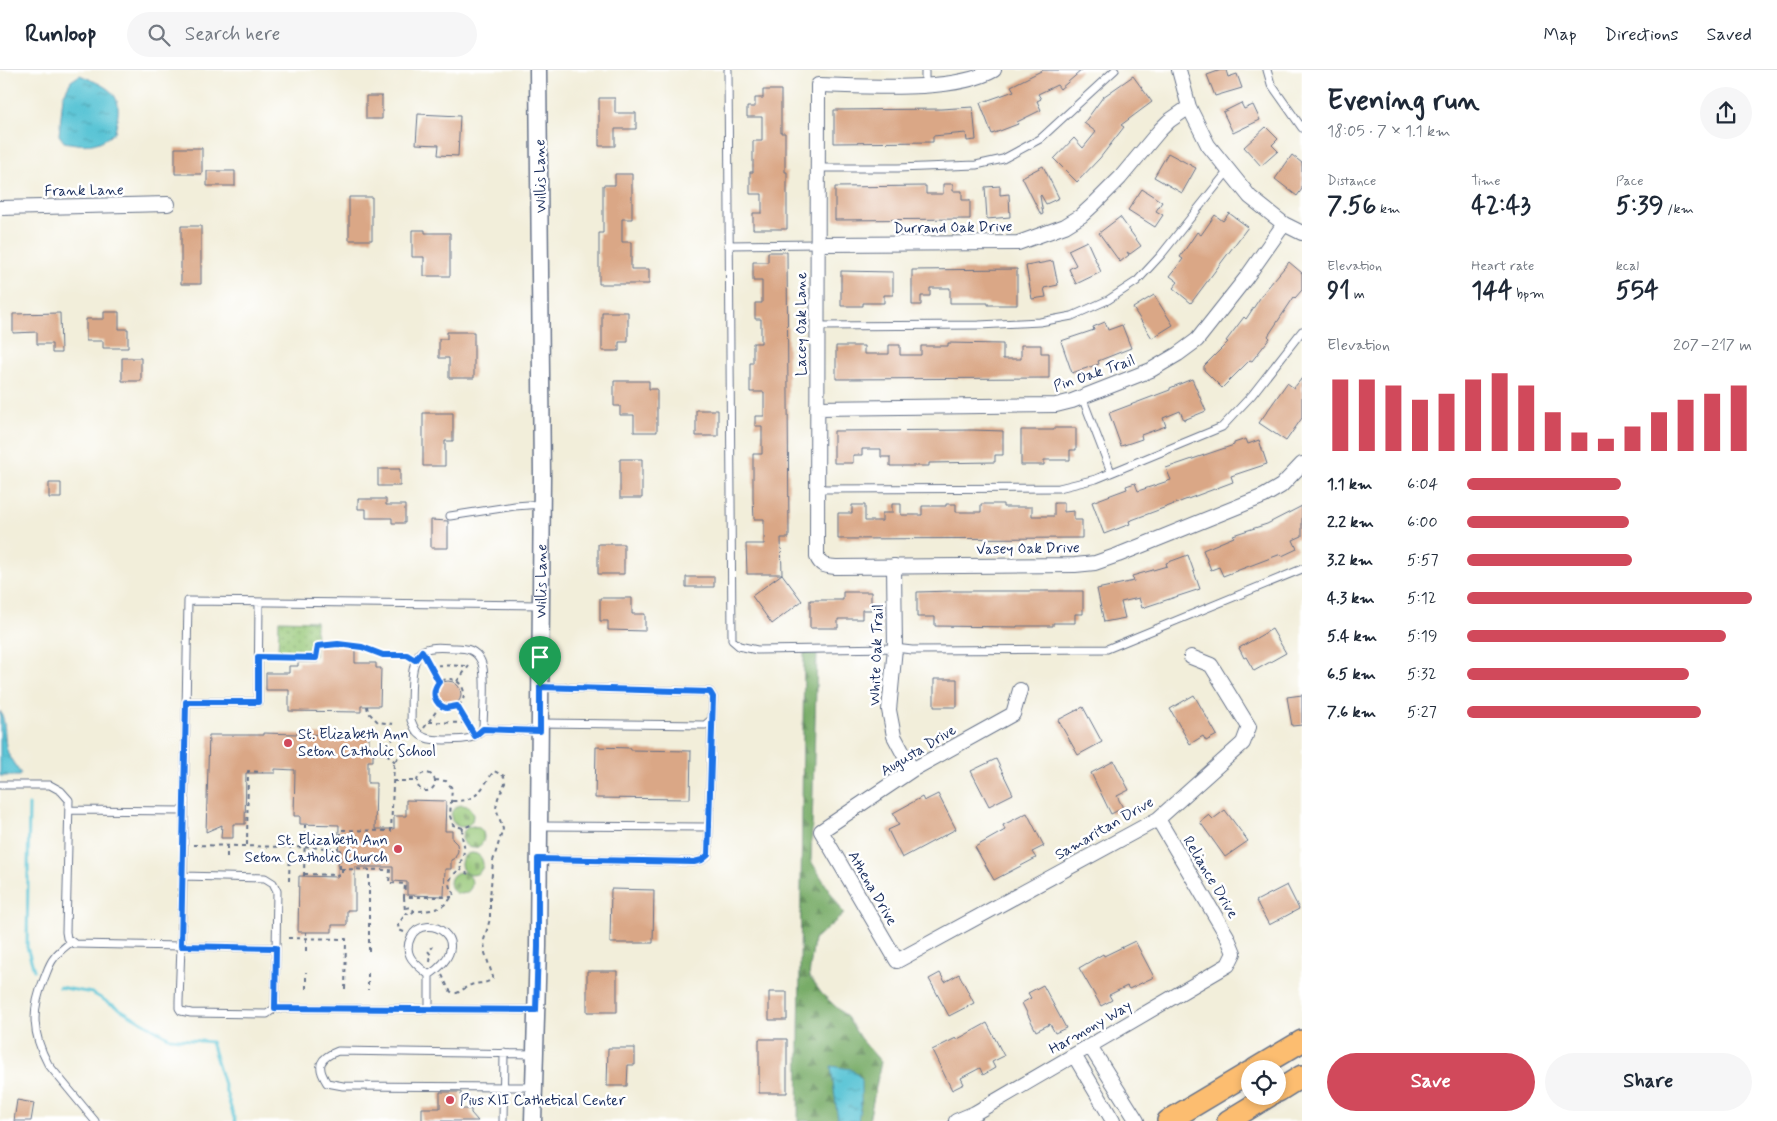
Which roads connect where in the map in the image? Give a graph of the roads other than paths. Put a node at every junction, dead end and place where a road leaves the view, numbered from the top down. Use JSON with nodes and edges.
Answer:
{"nodes":[{"id":1,"x":538,"y":70,"type":"edge"},
{"id":2,"x":728,"y":70,"type":"edge"},
{"id":3,"x":925,"y":70,"type":"edge"},
{"id":4,"x":994,"y":70,"type":"edge"},
{"id":5,"x":1115,"y":70,"type":"edge"},
{"id":6,"x":1179,"y":70,"type":"edge"},
{"id":7,"x":1267,"y":70,"type":"edge"},
{"id":8,"x":925,"y":85,"type":"junction"},
{"id":9,"x":1189,"y":107,"type":"junction"},
{"id":10,"x":1302,"y":128,"type":"edge"},
{"id":11,"x":818,"y":168,"type":"junction"},
{"id":12,"x":1228,"y":170,"type":"junction"},
{"id":13,"x":168,"y":204,"type":"dead end"},
{"id":14,"x":0,"y":208,"type":"edge"},
{"id":15,"x":1284,"y":224,"type":"junction"},
{"id":16,"x":1302,"y":233,"type":"edge"},
{"id":17,"x":817,"y":244,"type":"junction"},
{"id":18,"x":728,"y":245,"type":"junction"},
{"id":19,"x":817,"y":326,"type":"junction"},
{"id":20,"x":1302,"y":330,"type":"edge"},
{"id":21,"x":1082,"y":397,"type":"junction"},
{"id":22,"x":817,"y":408,"type":"junction"},
{"id":23,"x":1302,"y":464,"type":"edge"},
{"id":24,"x":1111,"y":472,"type":"junction"},
{"id":25,"x":817,"y":489,"type":"junction"},
{"id":26,"x":542,"y":504,"type":"junction"},
{"id":27,"x":450,"y":516,"type":"dead end"},
{"id":28,"x":820,"y":563,"type":"joint"},
{"id":29,"x":894,"y":566,"type":"junction"},
{"id":30,"x":1302,"y":569,"type":"edge"},
{"id":31,"x":259,"y":602,"type":"junction"},
{"id":32,"x":540,"y":605,"type":"junction"},
{"id":33,"x":895,"y":648,"type":"junction"},
{"id":34,"x":1191,"y":658,"type":"dead end"},
{"id":35,"x":540,"y":687,"type":"junction"},
{"id":36,"x":1020,"y":690,"type":"dead end"},
{"id":37,"x":186,"y":702,"type":"junction"},
{"id":38,"x":712,"y":719,"type":"junction"},
{"id":39,"x":540,"y":727,"type":"junction"},
{"id":40,"x":483,"y":729,"type":"junction"},
{"id":41,"x":912,"y":770,"type":"junction"},
{"id":42,"x":0,"y":785,"type":"edge"},
{"id":43,"x":69,"y":810,"type":"junction"},
{"id":44,"x":184,"y":811,"type":"junction"},
{"id":45,"x":1158,"y":819,"type":"junction"},
{"id":46,"x":539,"y":826,"type":"junction"},
{"id":47,"x":709,"y":826,"type":"junction"},
{"id":48,"x":821,"y":831,"type":"joint"},
{"id":49,"x":538,"y":859,"type":"junction"},
{"id":50,"x":183,"y":876,"type":"junction"},
{"id":51,"x":71,"y":942,"type":"junction"},
{"id":52,"x":181,"y":946,"type":"junction"},
{"id":53,"x":276,"y":948,"type":"junction"},
{"id":54,"x":1234,"y":953,"type":"joint"},
{"id":55,"x":897,"y":961,"type":"joint"},
{"id":56,"x":429,"y":975,"type":"junction"},
{"id":57,"x":275,"y":1008,"type":"junction"},
{"id":58,"x":429,"y":1009,"type":"junction"},
{"id":59,"x":536,"y":1010,"type":"junction"},
{"id":60,"x":1302,"y":1041,"type":"edge"},
{"id":61,"x":1090,"y":1046,"type":"junction"},
{"id":62,"x":504,"y":1053,"type":"junction"},
{"id":63,"x":535,"y":1054,"type":"junction"},
{"id":64,"x":1074,"y":1055,"type":"junction"},
{"id":65,"x":1270,"y":1060,"type":"edge"},
{"id":66,"x":1302,"y":1076,"type":"edge"},
{"id":67,"x":1241,"y":1077,"type":"edge"},
{"id":68,"x":1286,"y":1086,"type":"edge"},
{"id":69,"x":504,"y":1087,"type":"junction"},
{"id":70,"x":534,"y":1087,"type":"junction"},
{"id":71,"x":1254,"y":1105,"type":"edge"},
{"id":72,"x":95,"y":1121,"type":"edge"},
{"id":73,"x":503,"y":1121,"type":"edge"},
{"id":74,"x":533,"y":1121,"type":"edge"},
{"id":75,"x":956,"y":1121,"type":"edge"},
{"id":76,"x":1113,"y":1121,"type":"edge"},
{"id":77,"x":1137,"y":1121,"type":"edge"},
{"id":78,"x":1168,"y":1121,"type":"edge"},
{"id":79,"x":1228,"y":1121,"type":"edge"}],
"edges":[{"from":1,"to":26,"type":"street","name":"Willis Lane"},
{"from":2,"to":18,"type":"lane"},
{"from":3,"to":8,"type":"lane"},
{"from":4,"to":8,"type":"street"},
{"from":5,"to":11,"type":"lane"},
{"from":6,"to":9,"type":"street"},
{"from":7,"to":10,"type":"lane"},
{"from":8,"to":11,"type":"street","name":"Lacey Oak Lane"},
{"from":9,"to":12,"type":"street"},
{"from":9,"to":17,"type":"street","name":"Durrand Oak Drive"},
{"from":11,"to":17,"type":"street","name":"Lacey Oak Lane"},
{"from":12,"to":15,"type":"street"},
{"from":12,"to":19,"type":"lane"},
{"from":13,"to":14,"type":"street","name":"Frank Lane"},
{"from":15,"to":16,"type":"street"},
{"from":15,"to":21,"type":"street","name":"Pin Oak Trail"},
{"from":17,"to":18,"type":"lane"},
{"from":17,"to":19,"type":"street","name":"Lacey Oak Lane"},
{"from":18,"to":33,"type":"lane"},
{"from":19,"to":22,"type":"street","name":"Lacey Oak Lane"},
{"from":20,"to":24,"type":"lane"},
{"from":21,"to":22,"type":"street","name":"Pin Oak Trail"},
{"from":21,"to":24,"type":"lane"},
{"from":22,"to":25,"type":"street","name":"Lacey Oak Lane"},
{"from":23,"to":29,"type":"street","name":"Vasey Oak Drive"},
{"from":24,"to":25,"type":"lane"},
{"from":25,"to":28,"type":"street","name":"Lacey Oak Lane"},
{"from":26,"to":27,"type":"lane"},
{"from":26,"to":32,"type":"street","name":"Willis Lane"},
{"from":28,"to":29,"type":"street","name":"Vasey Oak Drive"},
{"from":29,"to":33,"type":"street","name":"White Oak Trail"},
{"from":30,"to":33,"type":"lane"},
{"from":31,"to":32,"type":"lane"},
{"from":31,"to":37,"type":"lane"},
{"from":31,"to":37,"type":"lane"},
{"from":32,"to":35,"type":"street","name":"Willis Lane"},
{"from":33,"to":41,"type":"street","name":"White Oak Trail"},
{"from":34,"to":45,"type":"street","name":"Samaritan Drive"},
{"from":35,"to":38,"type":"lane"},
{"from":35,"to":39,"type":"street","name":"Willis Lane"},
{"from":36,"to":41,"type":"street","name":"Augusta Drive"},
{"from":37,"to":44,"type":"lane"},
{"from":38,"to":39,"type":"lane"},
{"from":38,"to":47,"type":"lane"},
{"from":39,"to":40,"type":"lane"},
{"from":39,"to":46,"type":"street","name":"Willis Lane"},
{"from":40,"to":40,"type":"lane"},
{"from":41,"to":48,"type":"street","name":"Augusta Drive"},
{"from":42,"to":43,"type":"lane"},
{"from":43,"to":44,"type":"lane"},
{"from":43,"to":51,"type":"lane"},
{"from":44,"to":50,"type":"lane"},
{"from":45,"to":54,"type":"street","name":"Reliance Drive"},
{"from":45,"to":55,"type":"street","name":"Samaritan Drive"},
{"from":46,"to":47,"type":"lane"},
{"from":46,"to":49,"type":"street","name":"Willis Lane"},
{"from":47,"to":49,"type":"lane"},
{"from":48,"to":55,"type":"street","name":"Athena Drive"},
{"from":49,"to":59,"type":"street","name":"Willis Lane"},
{"from":50,"to":52,"type":"lane"},
{"from":50,"to":53,"type":"lane"},
{"from":51,"to":52,"type":"lane"},
{"from":51,"to":72,"type":"lane"},
{"from":52,"to":53,"type":"lane"},
{"from":52,"to":57,"type":"lane"},
{"from":53,"to":57,"type":"lane"},
{"from":54,"to":61,"type":"street","name":"Harmony Way"},
{"from":56,"to":56,"type":"lane"},
{"from":56,"to":58,"type":"lane"},
{"from":57,"to":58,"type":"lane"},
{"from":58,"to":59,"type":"lane"},
{"from":59,"to":63,"type":"street","name":"Willis Lane"},
{"from":60,"to":65,"type":"main road"},
{"from":61,"to":64,"type":"street","name":"Harmony Way"},
{"from":61,"to":77,"type":"street"},
{"from":62,"to":63,"type":"lane"},
{"from":62,"to":69,"type":"lane"},
{"from":62,"to":69,"type":"lane"},
{"from":63,"to":70,"type":"street","name":"Willis Lane"},
{"from":64,"to":75,"type":"street","name":"Harmony Way"},
{"from":64,"to":76,"type":"street"},
{"from":66,"to":68,"type":"main road"},
{"from":67,"to":78,"type":"main road"},
{"from":69,"to":70,"type":"lane"},
{"from":69,"to":73,"type":"lane"},
{"from":70,"to":74,"type":"street","name":"Willis Lane"},
{"from":71,"to":79,"type":"main road"}]}
